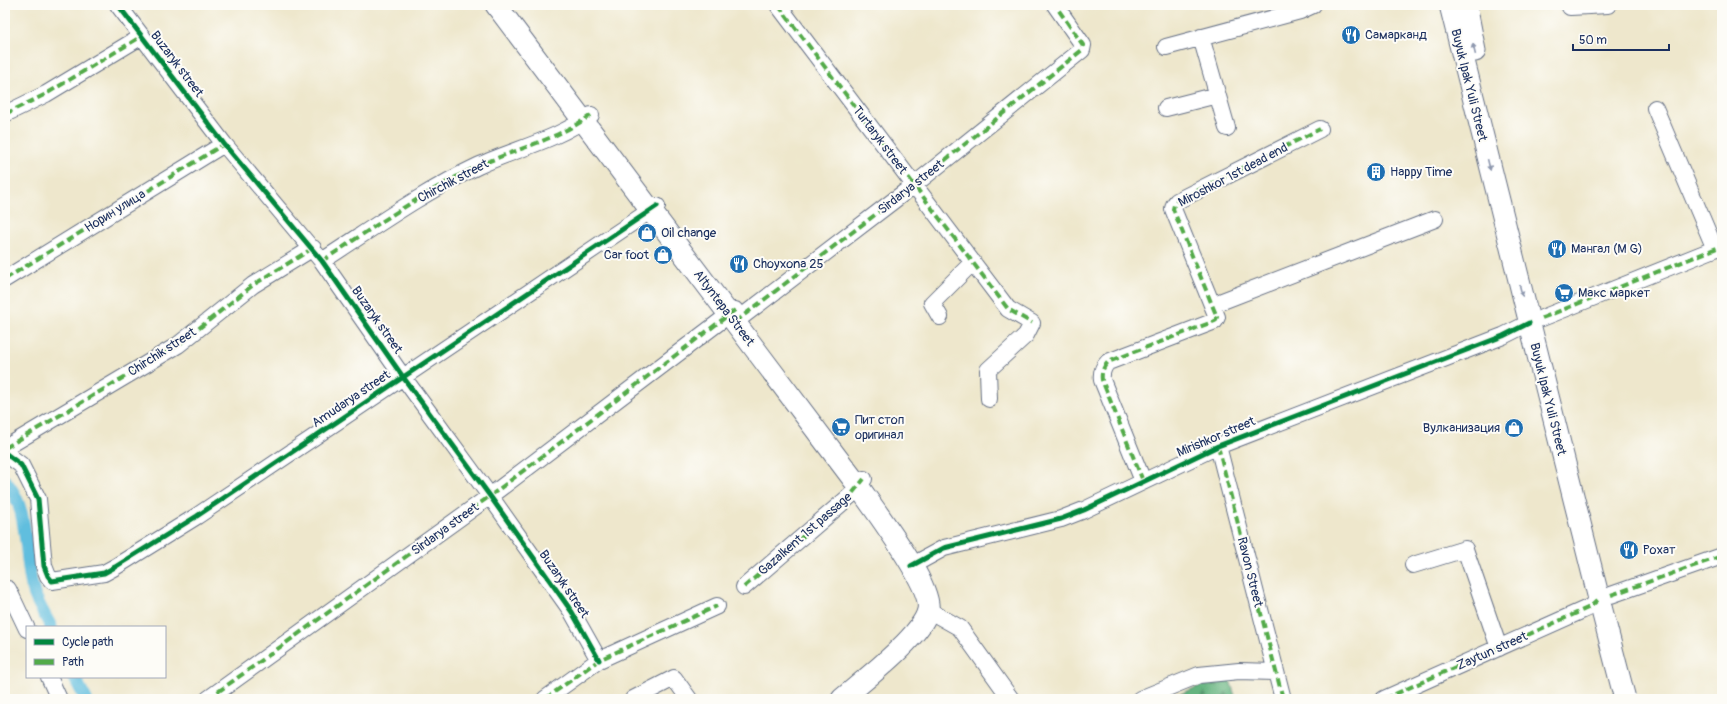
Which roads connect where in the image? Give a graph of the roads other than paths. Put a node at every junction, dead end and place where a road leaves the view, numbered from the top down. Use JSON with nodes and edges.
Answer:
{"nodes":[{"id":1,"x":118,"y":5,"type":"edge"},
{"id":2,"x":496,"y":5,"type":"edge"},
{"id":3,"x":508,"y":5,"type":"edge"},
{"id":4,"x":778,"y":5,"type":"edge"},
{"id":5,"x":1056,"y":5,"type":"edge"},
{"id":6,"x":1313,"y":5,"type":"edge"},
{"id":7,"x":1450,"y":5,"type":"edge"},
{"id":8,"x":1466,"y":5,"type":"edge"},
{"id":9,"x":1608,"y":5,"type":"edge"},
{"id":10,"x":1570,"y":6,"type":"edge"},
{"id":11,"x":142,"y":36,"type":"junction"},
{"id":12,"x":1201,"y":37,"type":"junction"},
{"id":13,"x":1166,"y":47,"type":"dead end"},
{"id":14,"x":1217,"y":95,"type":"junction"},
{"id":15,"x":1166,"y":108,"type":"dead end"},
{"id":16,"x":1655,"y":108,"type":"dead end"},
{"id":17,"x":5,"y":114,"type":"edge"},
{"id":18,"x":587,"y":117,"type":"junction"},
{"id":19,"x":1227,"y":128,"type":"dead end"},
{"id":20,"x":1320,"y":129,"type":"dead end"},
{"id":21,"x":224,"y":144,"type":"junction"},
{"id":22,"x":914,"y":185,"type":"junction"},
{"id":23,"x":654,"y":208,"type":"junction"},
{"id":24,"x":1435,"y":219,"type":"dead end"},
{"id":25,"x":313,"y":248,"type":"junction"},
{"id":26,"x":1718,"y":248,"type":"edge"},
{"id":27,"x":322,"y":261,"type":"junction"},
{"id":28,"x":973,"y":262,"type":"junction"},
{"id":29,"x":5,"y":279,"type":"edge"},
{"id":30,"x":1212,"y":305,"type":"junction"},
{"id":31,"x":735,"y":316,"type":"junction"},
{"id":32,"x":940,"y":317,"type":"dead end"},
{"id":33,"x":1535,"y":320,"type":"junction"},
{"id":34,"x":403,"y":377,"type":"junction"},
{"id":35,"x":989,"y":399,"type":"dead end"},
{"id":36,"x":1218,"y":446,"type":"junction"},
{"id":37,"x":5,"y":448,"type":"edge"},
{"id":38,"x":5,"y":453,"type":"edge"},
{"id":39,"x":1143,"y":481,"type":"junction"},
{"id":40,"x":861,"y":483,"type":"junction"},
{"id":41,"x":490,"y":496,"type":"junction"},
{"id":42,"x":1722,"y":556,"type":"edge"},
{"id":43,"x":915,"y":564,"type":"junction"},
{"id":44,"x":1413,"y":565,"type":"dead end"},
{"id":45,"x":744,"y":587,"type":"dead end"},
{"id":46,"x":8,"y":588,"type":"dead end"},
{"id":47,"x":1605,"y":597,"type":"junction"},
{"id":48,"x":716,"y":606,"type":"dead end"},
{"id":49,"x":934,"y":613,"type":"junction"},
{"id":50,"x":26,"y":627,"type":"edge"},
{"id":51,"x":1499,"y":648,"type":"junction"},
{"id":52,"x":599,"y":660,"type":"junction"},
{"id":53,"x":1275,"y":672,"type":"junction"},
{"id":54,"x":49,"y":678,"type":"edge"},
{"id":55,"x":59,"y":699,"type":"edge"},
{"id":56,"x":208,"y":699,"type":"edge"},
{"id":57,"x":545,"y":699,"type":"edge"},
{"id":58,"x":633,"y":699,"type":"edge"},
{"id":59,"x":689,"y":699,"type":"edge"},
{"id":60,"x":842,"y":699,"type":"edge"},
{"id":61,"x":860,"y":699,"type":"edge"},
{"id":62,"x":1011,"y":699,"type":"edge"},
{"id":63,"x":1140,"y":699,"type":"edge"},
{"id":64,"x":1283,"y":699,"type":"edge"},
{"id":65,"x":1384,"y":699,"type":"edge"},
{"id":66,"x":1625,"y":699,"type":"edge"},
{"id":67,"x":1638,"y":699,"type":"edge"}],
"edges":[{"from":1,"to":11,"type":"street","name":"Buzaryk street"},
{"from":2,"to":18,"type":"main road","name":"Altyntepa Street"},
{"from":3,"to":18,"type":"main road","name":"Altyntepa Street"},
{"from":4,"to":22,"type":"street","name":"Turtaryk street"},
{"from":5,"to":22,"type":"street","name":"Sirdarya street"},
{"from":6,"to":12,"type":"street"},
{"from":7,"to":33,"type":"main road","name":"Buyuk Ipak Yuli Street","one_way":true},
{"from":33,"to":8,"type":"main road","name":"Buyuk Ipak Yuli Street","one_way":true},
{"from":9,"to":10,"type":"street"},
{"from":11,"to":17,"type":"street"},
{"from":11,"to":21,"type":"street","name":"Buzaryk street"},
{"from":12,"to":13,"type":"street"},
{"from":12,"to":14,"type":"street"},
{"from":14,"to":15,"type":"street"},
{"from":14,"to":19,"type":"street"},
{"from":16,"to":26,"type":"street"},
{"from":18,"to":23,"type":"main road","name":"Altyntepa Street"},
{"from":18,"to":27,"type":"street","name":"Chirchik street"},
{"from":20,"to":30,"type":"street","name":"Miroshkor 1st dead end"},
{"from":21,"to":25,"type":"street","name":"Buzaryk street"},
{"from":21,"to":29,"type":"street","name":"Норин улица"},
{"from":22,"to":28,"type":"street","name":"Turtaryk street"},
{"from":22,"to":31,"type":"street","name":"Sirdarya street"},
{"from":23,"to":31,"type":"main road","name":"Altyntepa Street"},
{"from":23,"to":34,"type":"street","name":"Amudarya street"},
{"from":24,"to":30,"type":"street"},
{"from":25,"to":27,"type":"street","name":"Buzaryk street"},
{"from":25,"to":37,"type":"street","name":"Chirchik street"},
{"from":26,"to":33,"type":"street","name":"Mirishkor street"},
{"from":27,"to":34,"type":"street","name":"Buzaryk street"},
{"from":28,"to":32,"type":"street"},
{"from":28,"to":35,"type":"street","name":"Turtaryk street"},
{"from":30,"to":39,"type":"street","name":"Miroshkor 1st dead end"},
{"from":31,"to":40,"type":"main road","name":"Altyntepa Street"},
{"from":31,"to":41,"type":"street","name":"Sirdarya street"},
{"from":33,"to":36,"type":"street","name":"Mirishkor street"},
{"from":33,"to":47,"type":"main road","name":"Buyuk Ipak Yuli Street"},
{"from":34,"to":38,"type":"street","name":"Amudarya street"},
{"from":34,"to":41,"type":"street","name":"Buzaryk street"},
{"from":36,"to":39,"type":"street","name":"Mirishkor street"},
{"from":36,"to":53,"type":"street","name":"Ravon Street"},
{"from":39,"to":43,"type":"street","name":"Mirishkor street"},
{"from":40,"to":43,"type":"main road","name":"Altyntepa Street"},
{"from":40,"to":45,"type":"street","name":"Gazalkent 1st passage"},
{"from":41,"to":52,"type":"street","name":"Buzaryk street"},
{"from":41,"to":56,"type":"street","name":"Sirdarya street"},
{"from":42,"to":47,"type":"street","name":"Zaytun street"},
{"from":43,"to":49,"type":"main road","name":"Altyntepa Street"},
{"from":44,"to":51,"type":"street"},
{"from":46,"to":50,"type":"street"},
{"from":47,"to":51,"type":"street","name":"Zaytun street"},
{"from":47,"to":66,"type":"main road","name":"Buyuk Ipak Yuli Street"},
{"from":47,"to":67,"type":"main road","name":"Buyuk Ipak Yuli Street"},
{"from":48,"to":52,"type":"street"},
{"from":49,"to":60,"type":"main road"},
{"from":49,"to":61,"type":"main road"},
{"from":49,"to":62,"type":"street"},
{"from":51,"to":65,"type":"street","name":"Zaytun street"},
{"from":52,"to":57,"type":"street"},
{"from":53,"to":63,"type":"street"},
{"from":53,"to":64,"type":"street","name":"Ravon Street"},
{"from":54,"to":55,"type":"street"},
{"from":58,"to":59,"type":"street"}]}
